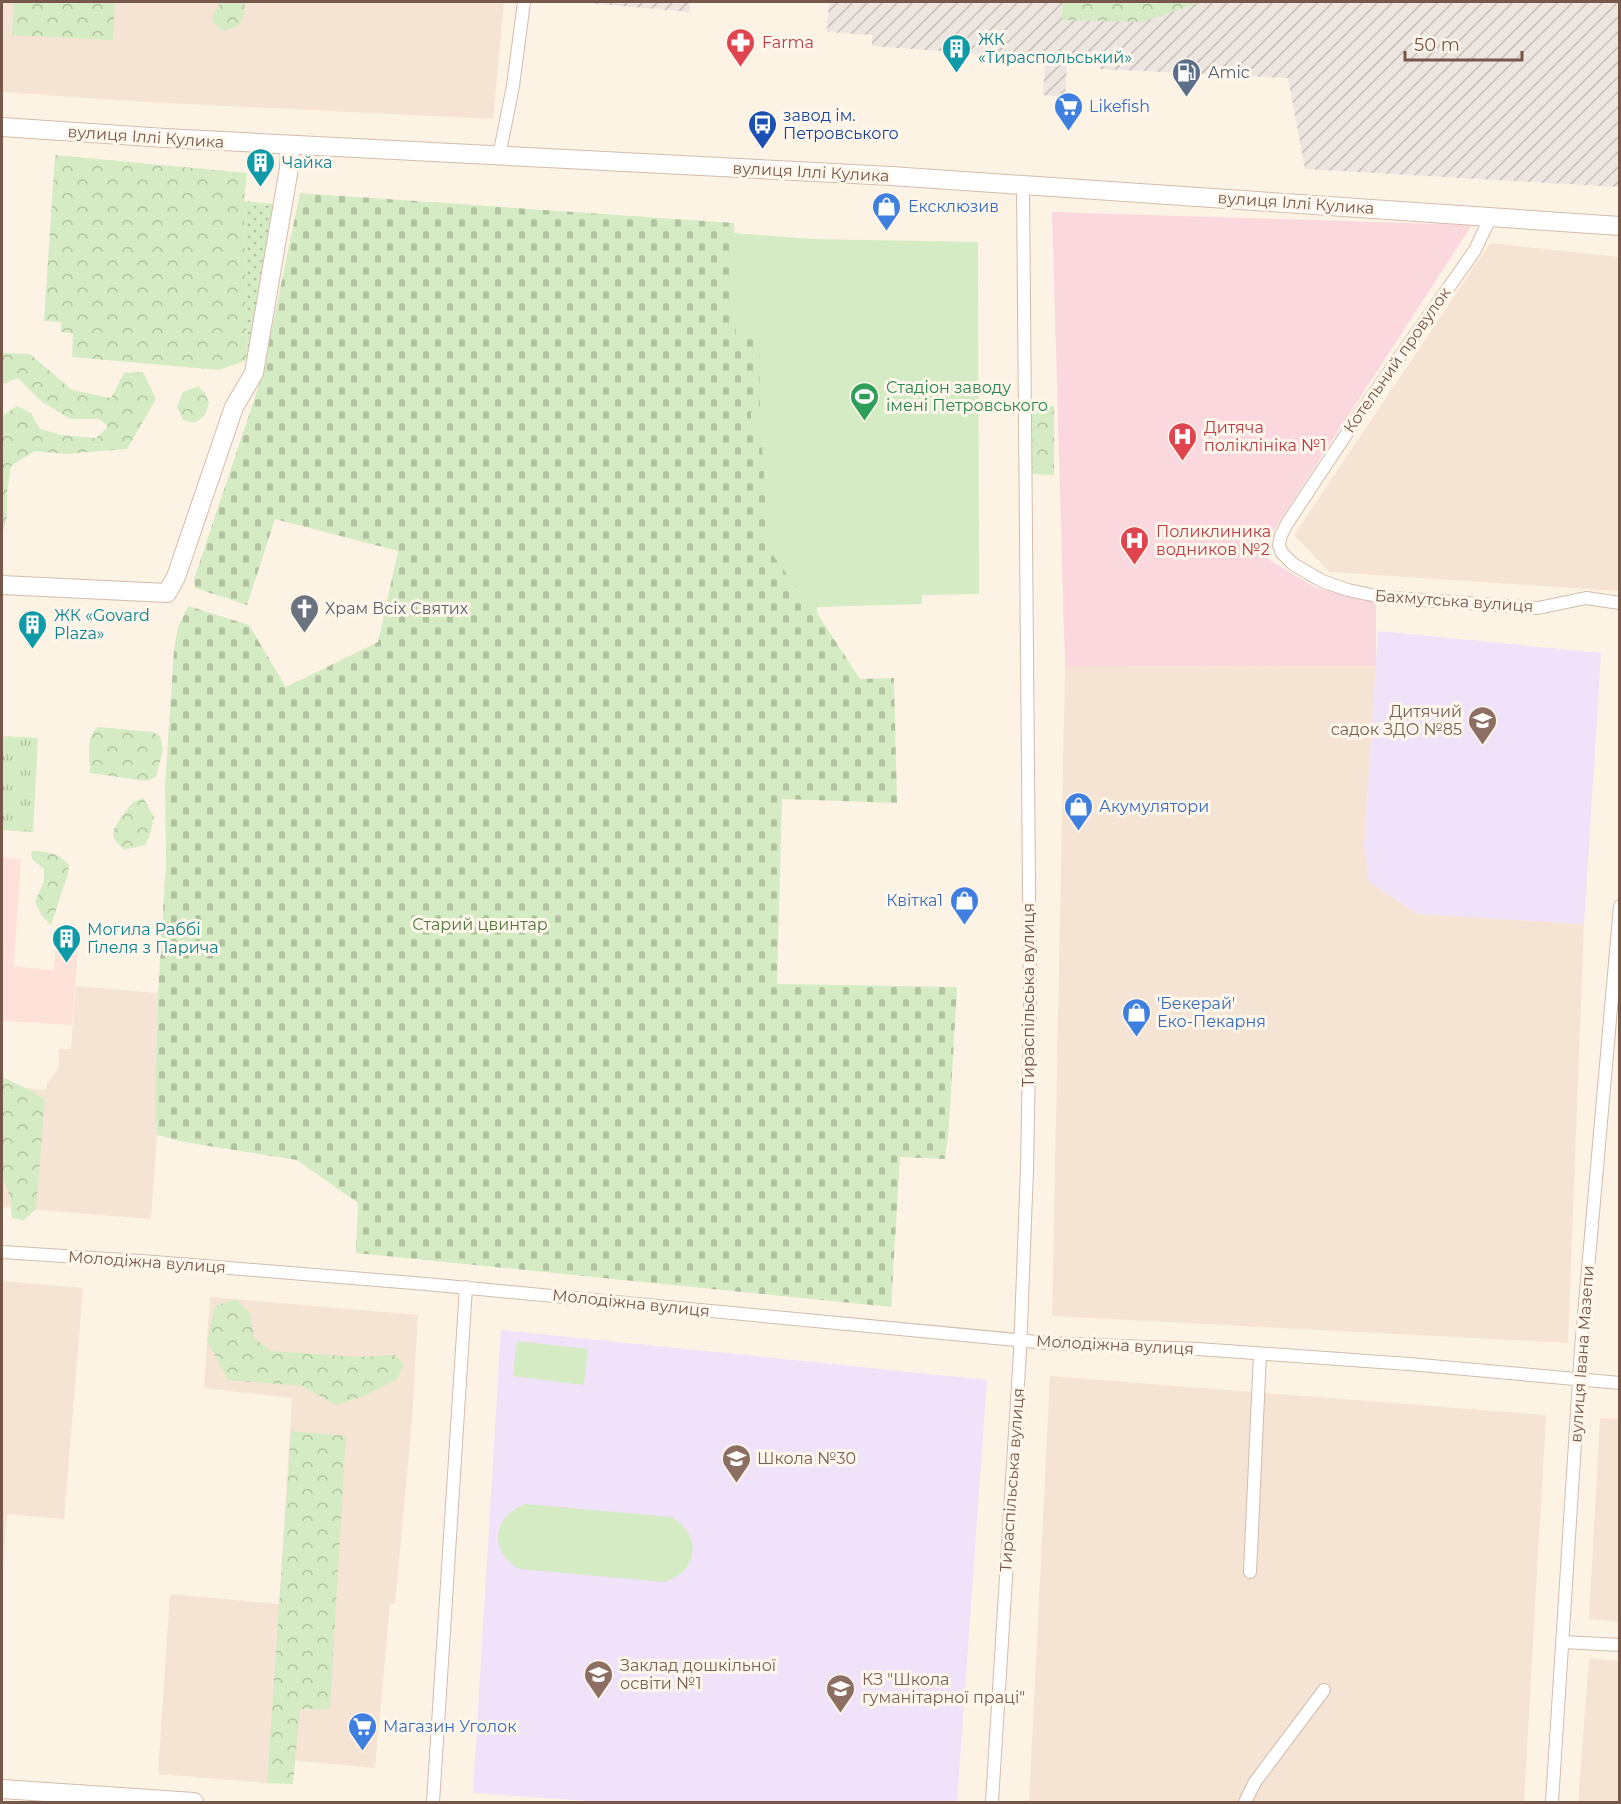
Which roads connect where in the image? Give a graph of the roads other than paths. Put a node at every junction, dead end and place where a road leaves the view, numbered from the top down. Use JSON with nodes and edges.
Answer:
{"nodes":[{"id":1,"x":524,"y":2,"type":"edge"},
{"id":2,"x":2,"y":128,"type":"edge"},
{"id":3,"x":290,"y":145,"type":"junction"},
{"id":4,"x":499,"y":156,"type":"junction"},
{"id":5,"x":1023,"y":186,"type":"junction"},
{"id":6,"x":1491,"y":216,"type":"junction"},
{"id":7,"x":1620,"y":226,"type":"edge"},
{"id":8,"x":1293,"y":564,"type":"joint"},
{"id":9,"x":2,"y":585,"type":"edge"},
{"id":10,"x":1620,"y":603,"type":"edge"},
{"id":11,"x":1620,"y":906,"type":"edge"},
{"id":12,"x":1615,"y":1030,"type":"edge"},
{"id":13,"x":2,"y":1252,"type":"edge"},
{"id":14,"x":466,"y":1287,"type":"junction"},
{"id":15,"x":1021,"y":1339,"type":"junction"},
{"id":16,"x":1260,"y":1354,"type":"junction"},
{"id":17,"x":1579,"y":1379,"type":"junction"},
{"id":18,"x":1620,"y":1383,"type":"edge"},
{"id":19,"x":1250,"y":1572,"type":"dead end"},
{"id":20,"x":1563,"y":1642,"type":"junction"},
{"id":21,"x":1620,"y":1645,"type":"edge"},
{"id":22,"x":1324,"y":1690,"type":"dead end"},
{"id":23,"x":2,"y":1789,"type":"edge"},
{"id":24,"x":194,"y":1803,"type":"edge"},
{"id":25,"x":433,"y":1803,"type":"edge"},
{"id":26,"x":992,"y":1803,"type":"edge"},
{"id":27,"x":1245,"y":1803,"type":"edge"},
{"id":28,"x":1552,"y":1803,"type":"edge"}],
"edges":[{"from":1,"to":4,"type":"street"},
{"from":2,"to":3,"type":"street","name":"вулиця Іллі Кулика"},
{"from":3,"to":4,"type":"street","name":"вулиця Іллі Кулика"},
{"from":3,"to":9,"type":"street"},
{"from":4,"to":5,"type":"street","name":"вулиця Іллі Кулика"},
{"from":5,"to":6,"type":"street","name":"вулиця Іллі Кулика"},
{"from":5,"to":15,"type":"street","name":"Тираспільська вулиця"},
{"from":6,"to":7,"type":"street","name":"вулиця Іллі Кулика"},
{"from":6,"to":8,"type":"street","name":"Котельний провулок"},
{"from":8,"to":10,"type":"street","name":"Бахмутська вулиця"},
{"from":11,"to":12,"type":"street","name":"вулиця Івана Мазепи"},
{"from":12,"to":17,"type":"street","name":"вулиця Івана Мазепи"},
{"from":13,"to":14,"type":"street","name":"Молодіжна вулиця"},
{"from":14,"to":15,"type":"street","name":"Молодіжна вулиця"},
{"from":14,"to":25,"type":"street"},
{"from":15,"to":16,"type":"street","name":"Молодіжна вулиця"},
{"from":15,"to":26,"type":"street","name":"Тираспільська вулиця"},
{"from":16,"to":17,"type":"street","name":"Молодіжна вулиця"},
{"from":16,"to":19,"type":"street"},
{"from":17,"to":18,"type":"street","name":"Молодіжна вулиця"},
{"from":17,"to":20,"type":"street","name":"вулиця Івана Мазепи"},
{"from":20,"to":21,"type":"street"},
{"from":20,"to":28,"type":"street","name":"вулиця Івана Мазепи"},
{"from":22,"to":27,"type":"street"},
{"from":23,"to":24,"type":"street"}]}
